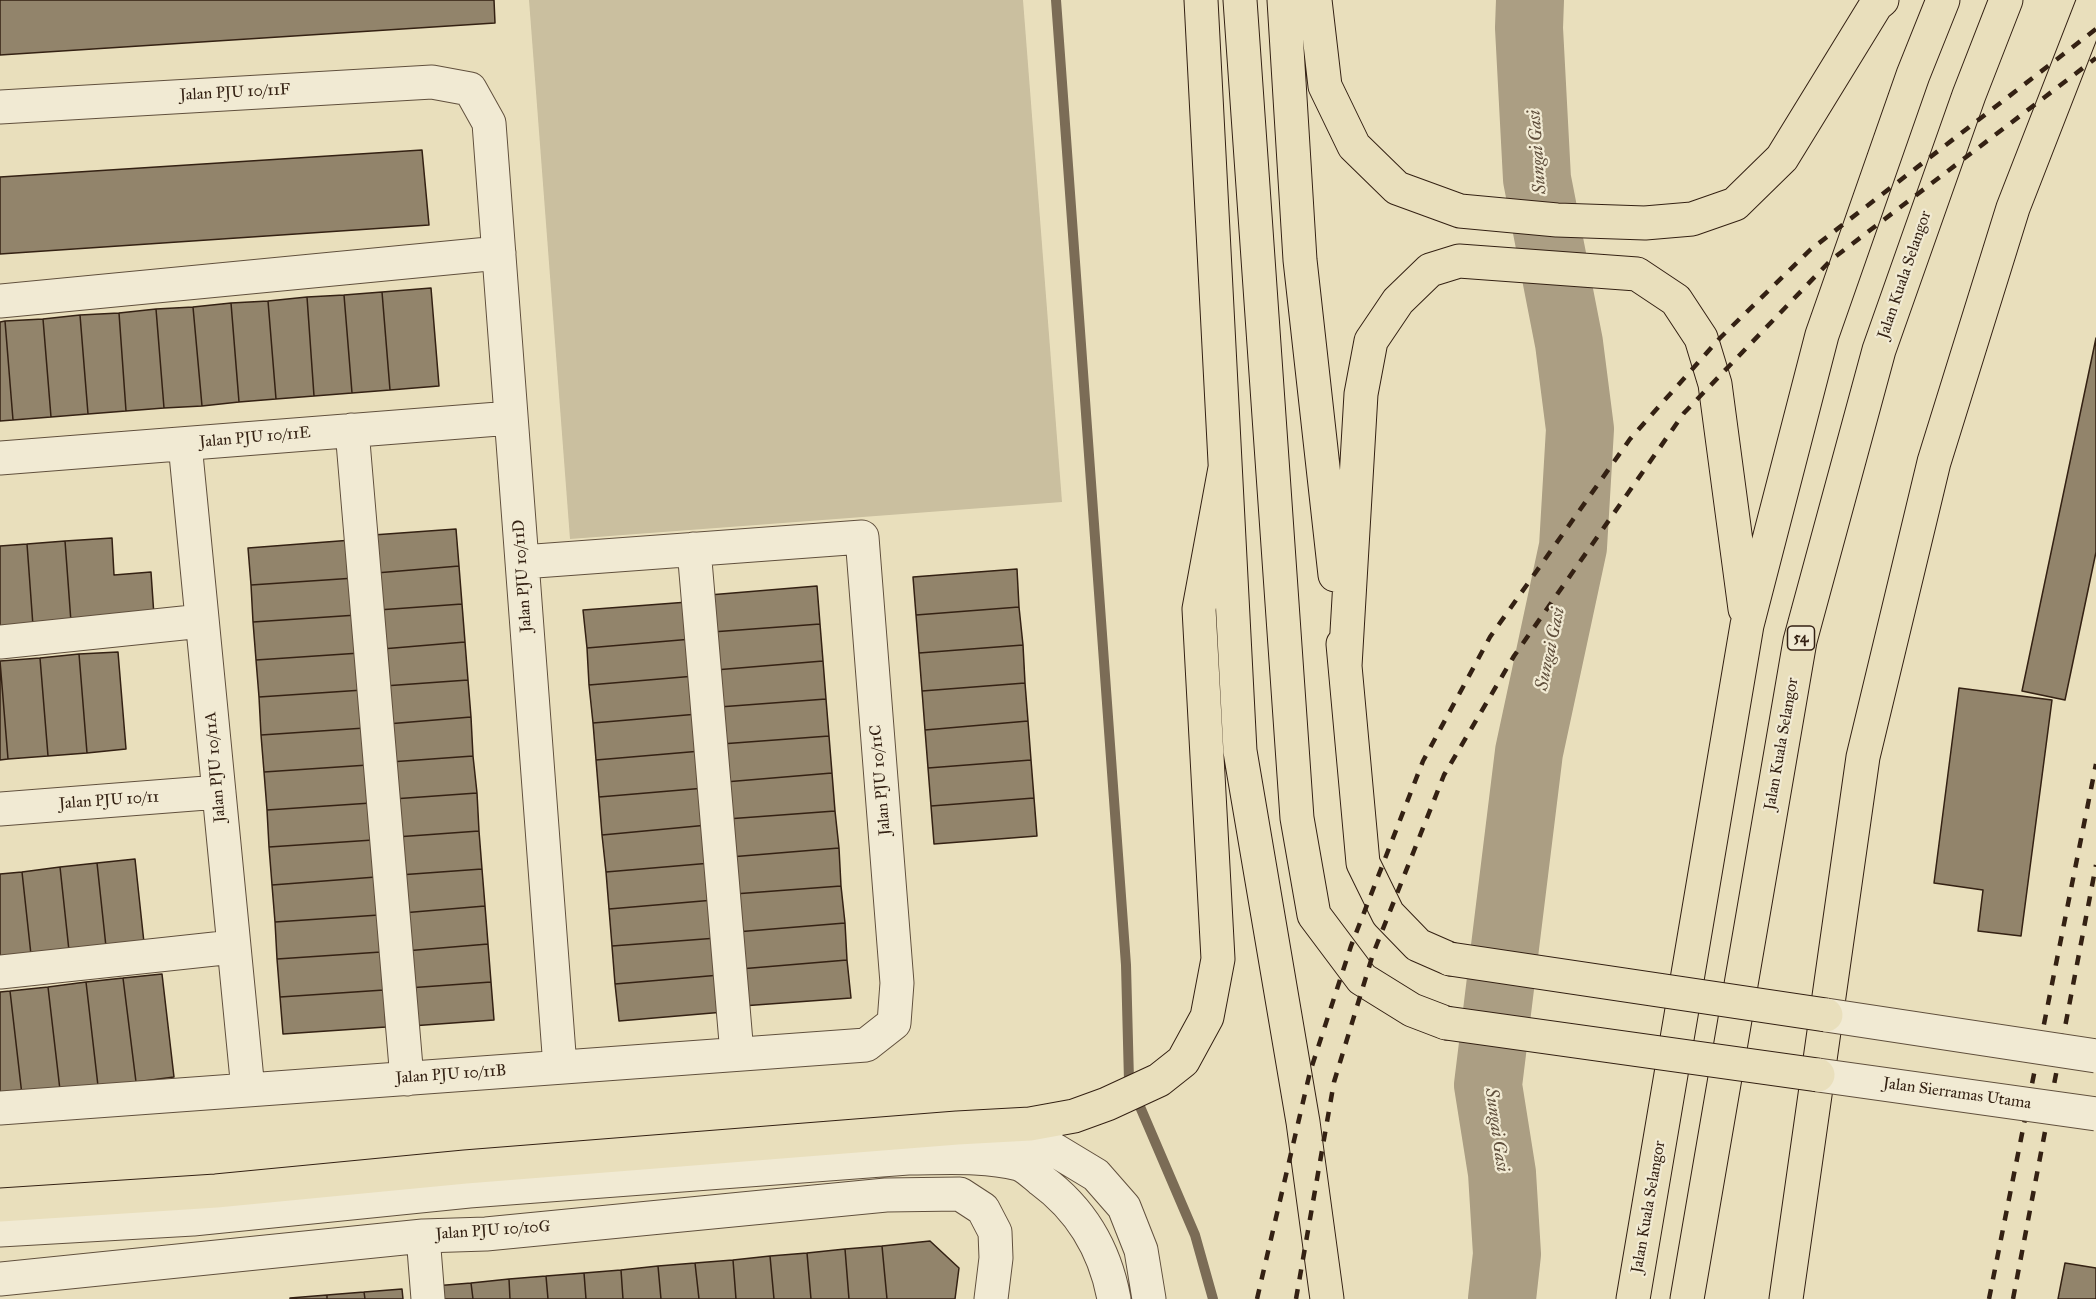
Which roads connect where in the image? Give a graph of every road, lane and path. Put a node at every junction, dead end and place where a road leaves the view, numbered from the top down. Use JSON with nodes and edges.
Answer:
{"nodes":[{"id":1,"x":1201,"y":0,"type":"edge"},
{"id":2,"x":1240,"y":0,"type":"edge"},
{"id":3,"x":1284,"y":0,"type":"edge"},
{"id":4,"x":1315,"y":0,"type":"edge"},
{"id":5,"x":1882,"y":0,"type":"edge"},
{"id":6,"x":1943,"y":0,"type":"edge"},
{"id":7,"x":2006,"y":0,"type":"edge"},
{"id":8,"x":2094,"y":0,"type":"edge"},
{"id":9,"x":470,"y":89,"type":"joint"},
{"id":10,"x":0,"y":106,"type":"edge"},
{"id":11,"x":499,"y":253,"type":"junction"},
{"id":12,"x":0,"y":301,"type":"edge"},
{"id":13,"x":511,"y":418,"type":"junction"},
{"id":14,"x":352,"y":430,"type":"junction"},
{"id":15,"x":185,"y":444,"type":"junction"},
{"id":16,"x":0,"y":458,"type":"edge"},
{"id":17,"x":1225,"y":468,"type":"junction"},
{"id":18,"x":694,"y":549,"type":"junction"},
{"id":19,"x":522,"y":562,"type":"junction"},
{"id":20,"x":202,"y":621,"type":"junction"},
{"id":21,"x":1747,"y":626,"type":"junction"},
{"id":22,"x":0,"y":642,"type":"edge"},
{"id":23,"x":1345,"y":666,"type":"junction"},
{"id":24,"x":219,"y":792,"type":"junction"},
{"id":25,"x":0,"y":809,"type":"edge"},
{"id":26,"x":233,"y":947,"type":"junction"},
{"id":27,"x":0,"y":972,"type":"edge"},
{"id":28,"x":1826,"y":1015,"type":"junction"},
{"id":29,"x":894,"y":1023,"type":"joint"},
{"id":30,"x":737,"y":1054,"type":"junction"},
{"id":31,"x":2096,"y":1056,"type":"edge"},
{"id":32,"x":560,"y":1067,"type":"junction"},
{"id":33,"x":1818,"y":1075,"type":"junction"},
{"id":34,"x":407,"y":1079,"type":"junction"},
{"id":35,"x":248,"y":1090,"type":"junction"},
{"id":36,"x":0,"y":1108,"type":"edge"},
{"id":37,"x":2096,"y":1114,"type":"edge"},
{"id":38,"x":957,"y":1128,"type":"junction"},
{"id":39,"x":412,"y":1196,"type":"junction"},
{"id":40,"x":0,"y":1205,"type":"edge"},
{"id":41,"x":0,"y":1230,"type":"edge"},
{"id":42,"x":486,"y":1234,"type":"junction"},
{"id":43,"x":423,"y":1236,"type":"junction"},
{"id":44,"x":0,"y":1280,"type":"edge"},
{"id":45,"x":428,"y":1299,"type":"edge"},
{"id":46,"x":991,"y":1299,"type":"edge"},
{"id":47,"x":1114,"y":1299,"type":"edge"},
{"id":48,"x":1149,"y":1299,"type":"edge"},
{"id":49,"x":1327,"y":1299,"type":"edge"},
{"id":50,"x":1633,"y":1299,"type":"edge"},
{"id":51,"x":1687,"y":1299,"type":"edge"},
{"id":52,"x":1786,"y":1299,"type":"edge"}],
"edges":[{"from":1,"to":17,"type":"highway"},
{"from":2,"to":33,"type":"highway","bridge":true},
{"from":3,"to":23,"type":"highway"},
{"from":4,"to":5,"type":"highway"},
{"from":6,"to":21,"type":"highway","name":"Jalan Kuala Selangor"},
{"from":7,"to":51,"type":"highway","name":"Jalan Kuala Selangor","number":"54"},
{"from":8,"to":28,"type":"highway"},
{"from":9,"to":10,"type":"street","name":"Jalan PJU 10/11F"},
{"from":9,"to":11,"type":"street","name":"Jalan PJU 10/11D"},
{"from":11,"to":12,"type":"street"},
{"from":11,"to":13,"type":"street","name":"Jalan PJU 10/11D"},
{"from":13,"to":14,"type":"street","name":"Jalan PJU 10/11E"},
{"from":13,"to":19,"type":"street","name":"Jalan PJU 10/11D"},
{"from":14,"to":15,"type":"street","name":"Jalan PJU 10/11E"},
{"from":14,"to":34,"type":"street"},
{"from":15,"to":16,"type":"street","name":"Jalan PJU 10/11E"},
{"from":15,"to":20,"type":"street","name":"Jalan PJU 10/11A"},
{"from":17,"to":38,"type":"highway"},
{"from":17,"to":49,"type":"highway"},
{"from":18,"to":19,"type":"street"},
{"from":18,"to":29,"type":"street","name":"Jalan PJU 10/11C"},
{"from":18,"to":30,"type":"street"},
{"from":19,"to":32,"type":"street","name":"Jalan PJU 10/11D"},
{"from":20,"to":22,"type":"street"},
{"from":20,"to":24,"type":"street","name":"Jalan PJU 10/11A"},
{"from":21,"to":23,"type":"highway"},
{"from":21,"to":50,"type":"highway","name":"Jalan Kuala Selangor"},
{"from":23,"to":28,"type":"highway","bridge":true},
{"from":24,"to":25,"type":"street","name":"Jalan PJU 10/11"},
{"from":24,"to":26,"type":"street","name":"Jalan PJU 10/11A"},
{"from":26,"to":27,"type":"street"},
{"from":26,"to":35,"type":"street","name":"Jalan PJU 10/11A"},
{"from":28,"to":31,"type":"street","bridge":true},
{"from":28,"to":33,"type":"highway"},
{"from":29,"to":30,"type":"street","name":"Jalan PJU 10/11B"},
{"from":30,"to":32,"type":"street","name":"Jalan PJU 10/11B"},
{"from":32,"to":34,"type":"street","name":"Jalan PJU 10/11B"},
{"from":33,"to":37,"type":"street","name":"Jalan Sierramas Utama","bridge":true},
{"from":33,"to":52,"type":"highway"},
{"from":34,"to":35,"type":"street","name":"Jalan PJU 10/11B"},
{"from":35,"to":36,"type":"street","name":"Jalan PJU 10/11B"},
{"from":38,"to":40,"type":"highway"},
{"from":38,"to":48,"type":"street"},
{"from":39,"to":41,"type":"street"},
{"from":39,"to":42,"type":"street"},
{"from":39,"to":47,"type":"street"},
{"from":42,"to":43,"type":"street","name":"Jalan PJU 10/10G"},
{"from":42,"to":46,"type":"street","name":"Jalan PJU 10/10G"},
{"from":43,"to":44,"type":"street","name":"Jalan PJU 10/10G"},
{"from":43,"to":45,"type":"street"}]}
